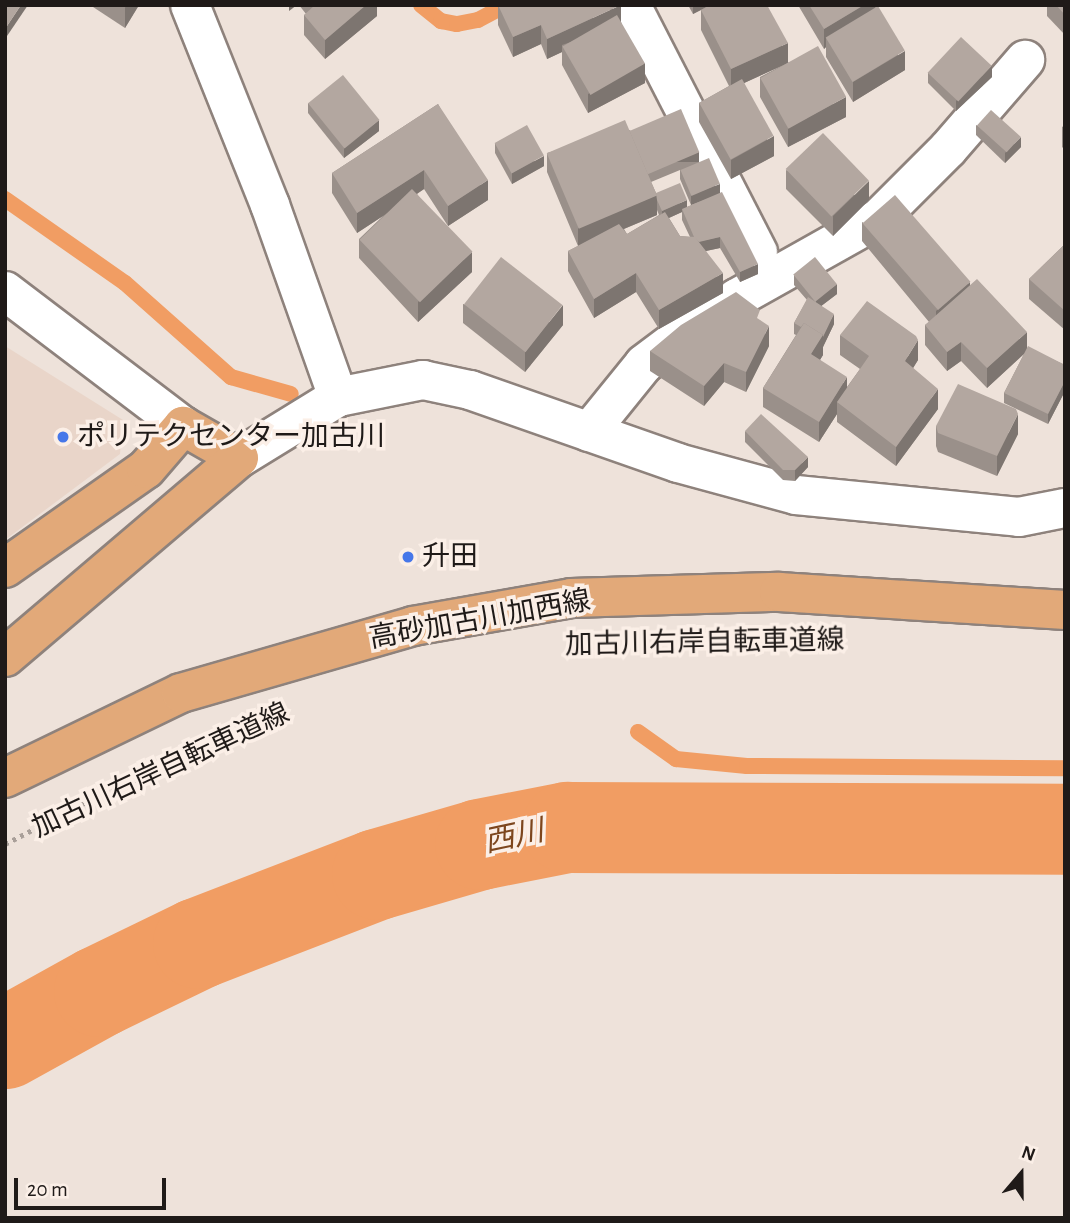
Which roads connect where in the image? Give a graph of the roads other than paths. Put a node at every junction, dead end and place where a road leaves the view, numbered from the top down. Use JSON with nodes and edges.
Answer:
{"nodes":[{"id":1,"x":190,"y":5,"type":"edge"},
{"id":2,"x":631,"y":5,"type":"edge"},
{"id":3,"x":1024,"y":60,"type":"dead end"},
{"id":4,"x":758,"y":253,"type":"dead end"},
{"id":5,"x":5,"y":292,"type":"edge"},
{"id":6,"x":338,"y":397,"type":"junction"},
{"id":7,"x":183,"y":426,"type":"junction"},
{"id":8,"x":589,"y":432,"type":"junction"},
{"id":9,"x":239,"y":458,"type":"junction"},
{"id":10,"x":1065,"y":508,"type":"edge"},
{"id":11,"x":5,"y":568,"type":"edge"},
{"id":12,"x":1065,"y":610,"type":"edge"},
{"id":13,"x":5,"y":657,"type":"edge"},
{"id":14,"x":5,"y":778,"type":"edge"}],
"edges":[{"from":1,"to":6,"type":"street"},
{"from":2,"to":4,"type":"street"},
{"from":3,"to":8,"type":"street"},
{"from":5,"to":7,"type":"street"},
{"from":6,"to":8,"type":"street"},
{"from":6,"to":9,"type":"street"},
{"from":7,"to":9,"type":"main road"},
{"from":7,"to":11,"type":"main road"},
{"from":8,"to":10,"type":"street"},
{"from":9,"to":13,"type":"main road"},
{"from":12,"to":14,"type":"main road","name":"高砂加古川加西線"}]}
